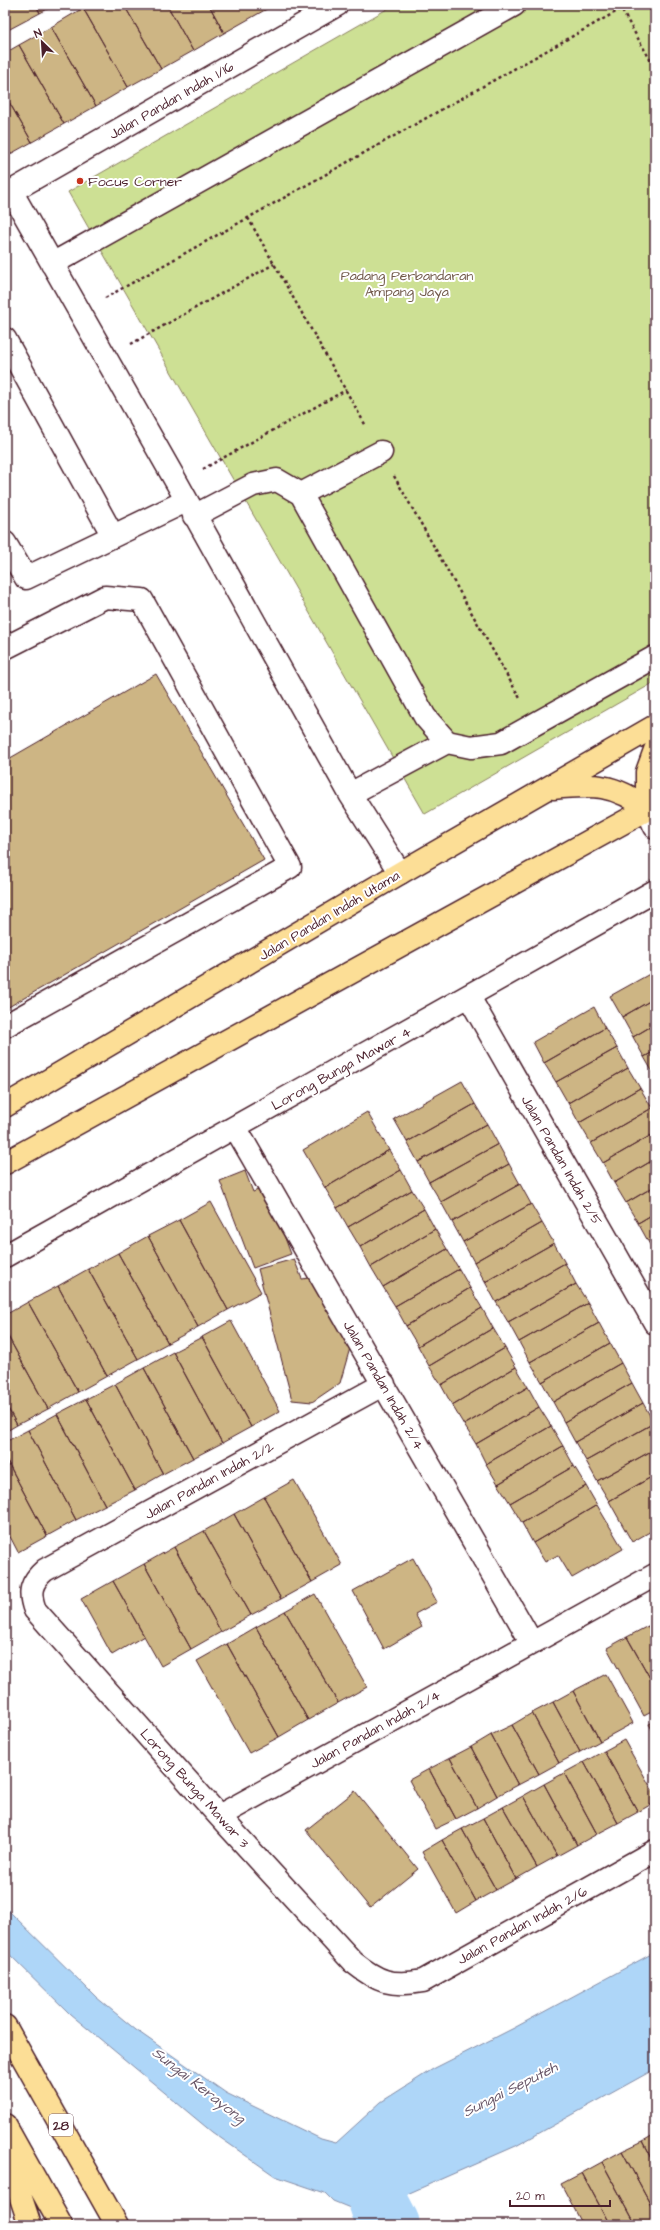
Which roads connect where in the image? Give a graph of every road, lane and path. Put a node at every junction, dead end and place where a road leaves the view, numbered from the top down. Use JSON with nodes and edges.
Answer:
{"nodes":[{"id":1,"x":337,"y":5,"type":"edge"},
{"id":2,"x":514,"y":5,"type":"edge"},
{"id":3,"x":655,"y":68,"type":"edge"},
{"id":4,"x":8,"y":193,"type":"edge"},
{"id":5,"x":52,"y":264,"type":"junction"},
{"id":6,"x":274,"y":264,"type":"dead end"},
{"id":7,"x":80,"y":312,"type":"junction"},
{"id":8,"x":5,"y":339,"type":"edge"},
{"id":9,"x":106,"y":358,"type":"junction"},
{"id":10,"x":346,"y":390,"type":"dead end"},
{"id":11,"x":381,"y":452,"type":"dead end"},
{"id":12,"x":301,"y":494,"type":"junction"},
{"id":13,"x":185,"y":500,"type":"junction"},
{"id":14,"x":114,"y":536,"type":"junction"},
{"id":15,"x":5,"y":543,"type":"edge"},
{"id":16,"x":5,"y":648,"type":"edge"},
{"id":17,"x":655,"y":657,"type":"edge"},
{"id":18,"x":655,"y":726,"type":"edge"},
{"id":19,"x":447,"y":742,"type":"junction"},
{"id":20,"x":655,"y":750,"type":"edge"},
{"id":21,"x":545,"y":789,"type":"junction"},
{"id":22,"x":350,"y":794,"type":"junction"},
{"id":23,"x":652,"y":814,"type":"edge"},
{"id":24,"x":400,"y":873,"type":"junction"},
{"id":25,"x":655,"y":891,"type":"edge"},
{"id":26,"x":470,"y":997,"type":"junction"},
{"id":27,"x":5,"y":1026,"type":"edge"},
{"id":28,"x":5,"y":1106,"type":"edge"},
{"id":29,"x":235,"y":1127,"type":"junction"},
{"id":30,"x":5,"y":1163,"type":"edge"},
{"id":31,"x":5,"y":1256,"type":"edge"},
{"id":32,"x":655,"y":1323,"type":"edge"},
{"id":33,"x":384,"y":1384,"type":"junction"},
{"id":34,"x":655,"y":1575,"type":"edge"},
{"id":35,"x":36,"y":1578,"type":"joint"},
{"id":36,"x":532,"y":1643,"type":"junction"},
{"id":37,"x":219,"y":1816,"type":"junction"},
{"id":38,"x":655,"y":1851,"type":"edge"},
{"id":39,"x":385,"y":1983,"type":"joint"},
{"id":40,"x":5,"y":2026,"type":"edge"},
{"id":41,"x":5,"y":2125,"type":"edge"},
{"id":42,"x":5,"y":2150,"type":"edge"},
{"id":43,"x":30,"y":2225,"type":"edge"},
{"id":44,"x":61,"y":2225,"type":"edge"},
{"id":45,"x":117,"y":2225,"type":"edge"}],
"edges":[{"from":1,"to":4,"type":"street","name":"Jalan Pandan Indah 1/16"},
{"from":2,"to":5,"type":"street"},
{"from":3,"to":7,"type":"path"},
{"from":4,"to":5,"type":"street"},
{"from":5,"to":7,"type":"street"},
{"from":6,"to":9,"type":"path"},
{"from":7,"to":9,"type":"street"},
{"from":8,"to":14,"type":"street"},
{"from":9,"to":13,"type":"street"},
{"from":10,"to":13,"type":"path"},
{"from":11,"to":12,"type":"street"},
{"from":12,"to":13,"type":"street"},
{"from":12,"to":19,"type":"street"},
{"from":13,"to":14,"type":"street"},
{"from":13,"to":22,"type":"street"},
{"from":14,"to":15,"type":"street"},
{"from":16,"to":27,"type":"street"},
{"from":17,"to":19,"type":"street"},
{"from":18,"to":21,"type":"main road","name":"Jalan Pandan Indah Utama"},
{"from":19,"to":22,"type":"street"},
{"from":20,"to":23,"type":"main road"},
{"from":21,"to":23,"type":"main road"},
{"from":21,"to":24,"type":"main road","name":"Jalan Pandan Indah Utama"},
{"from":22,"to":24,"type":"street"},
{"from":23,"to":30,"type":"main road"},
{"from":24,"to":28,"type":"main road","name":"Jalan Pandan Indah Utama"},
{"from":25,"to":26,"type":"street","name":"Lorong Bunga Mawar 4"},
{"from":26,"to":29,"type":"street","name":"Lorong Bunga Mawar 4"},
{"from":26,"to":32,"type":"street","name":"Jalan Pandan Indah 2/5"},
{"from":29,"to":31,"type":"street","name":"Lorong Bunga Mawar 4"},
{"from":29,"to":33,"type":"street","name":"Jalan Pandan Indah 2/4"},
{"from":33,"to":35,"type":"street","name":"Jalan Pandan Indah 2/2"},
{"from":33,"to":36,"type":"street","name":"Jalan Pandan Indah 2/4"},
{"from":34,"to":36,"type":"street","name":"Jalan Pandan Indah 2/4"},
{"from":35,"to":37,"type":"street","name":"Lorong Bunga Mawar 3"},
{"from":36,"to":37,"type":"street","name":"Jalan Pandan Indah 2/4"},
{"from":37,"to":39,"type":"street","name":"Lorong Bunga Mawar 3"},
{"from":38,"to":39,"type":"street","name":"Jalan Pandan Indah 2/6"},
{"from":40,"to":45,"type":"main road","number":"28"},
{"from":41,"to":44,"type":"main road"},
{"from":42,"to":43,"type":"main road"}]}
